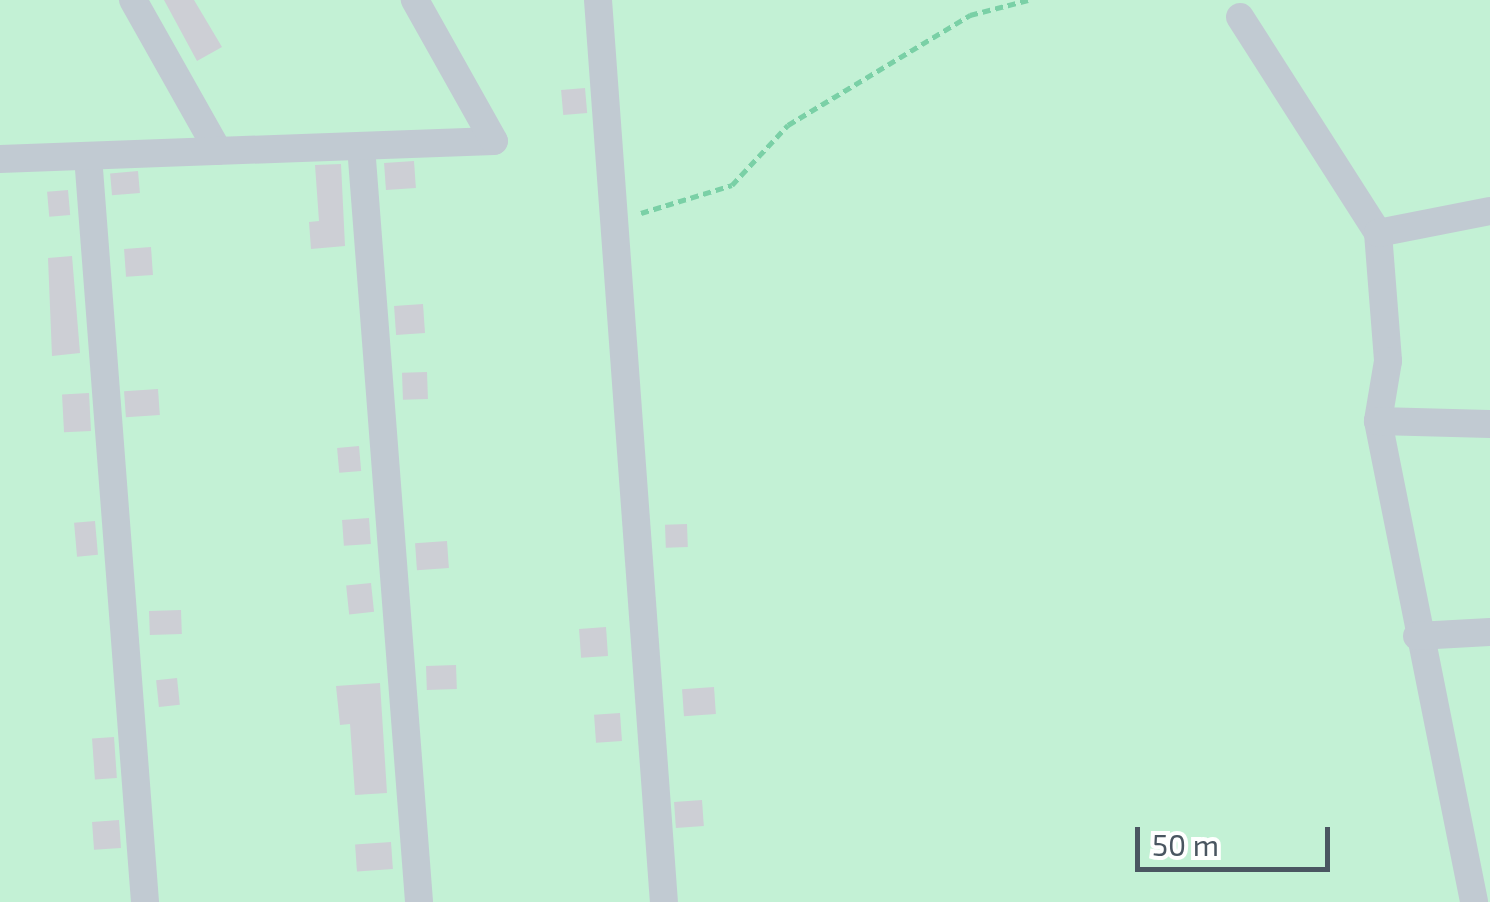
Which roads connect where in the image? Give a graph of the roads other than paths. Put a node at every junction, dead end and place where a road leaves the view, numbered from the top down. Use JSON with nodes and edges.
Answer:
{"nodes":[{"id":1,"x":133,"y":0,"type":"edge"},
{"id":2,"x":415,"y":0,"type":"edge"},
{"id":3,"x":598,"y":0,"type":"edge"},
{"id":4,"x":1240,"y":17,"type":"dead end"},
{"id":5,"x":361,"y":146,"type":"junction"},
{"id":6,"x":218,"y":151,"type":"junction"},
{"id":7,"x":88,"y":156,"type":"junction"},
{"id":8,"x":0,"y":158,"type":"edge"},
{"id":9,"x":1490,"y":211,"type":"edge"},
{"id":10,"x":1378,"y":232,"type":"junction"},
{"id":11,"x":1378,"y":421,"type":"junction"},
{"id":12,"x":1490,"y":424,"type":"edge"},
{"id":13,"x":1490,"y":632,"type":"edge"},
{"id":14,"x":1417,"y":636,"type":"junction"},
{"id":15,"x":145,"y":902,"type":"edge"},
{"id":16,"x":418,"y":902,"type":"edge"},
{"id":17,"x":664,"y":902,"type":"edge"},
{"id":18,"x":1474,"y":902,"type":"edge"}],
"edges":[{"from":1,"to":6,"type":"lane"},
{"from":2,"to":5,"type":"lane"},
{"from":3,"to":17,"type":"lane"},
{"from":4,"to":10,"type":"lane"},
{"from":5,"to":6,"type":"lane"},
{"from":5,"to":16,"type":"lane"},
{"from":6,"to":7,"type":"lane"},
{"from":7,"to":8,"type":"lane"},
{"from":7,"to":15,"type":"lane"},
{"from":9,"to":10,"type":"lane"},
{"from":10,"to":11,"type":"lane"},
{"from":11,"to":12,"type":"lane"},
{"from":11,"to":14,"type":"lane"},
{"from":13,"to":14,"type":"lane"},
{"from":14,"to":18,"type":"lane"}]}
